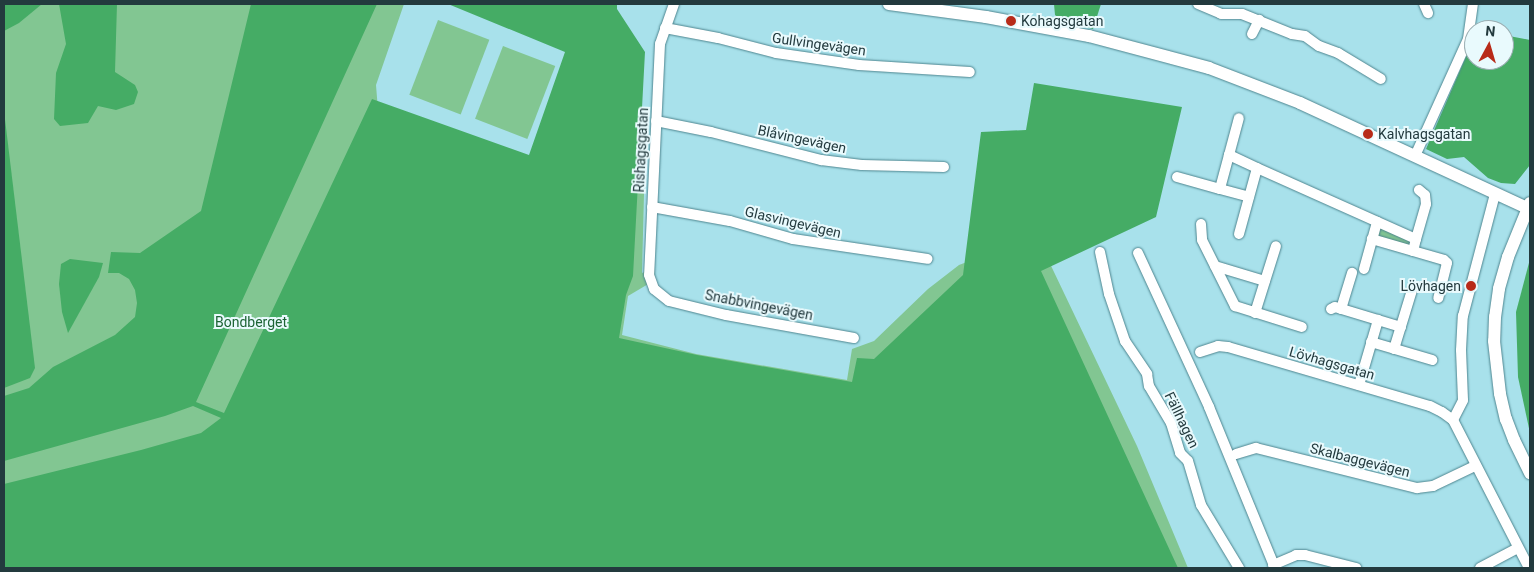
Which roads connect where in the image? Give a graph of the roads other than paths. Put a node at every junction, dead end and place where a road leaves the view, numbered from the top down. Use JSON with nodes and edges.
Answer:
{"nodes":[{"id":1,"x":674,"y":4,"type":"edge"},
{"id":2,"x":889,"y":4,"type":"edge"},
{"id":3,"x":1198,"y":4,"type":"edge"},
{"id":4,"x":1473,"y":4,"type":"edge"},
{"id":5,"x":1259,"y":20,"type":"junction"},
{"id":6,"x":666,"y":28,"type":"junction"},
{"id":7,"x":1252,"y":34,"type":"dead end"},
{"id":8,"x":970,"y":72,"type":"dead end"},
{"id":9,"x":1381,"y":79,"type":"dead end"},
{"id":10,"x":1239,"y":118,"type":"dead end"},
{"id":11,"x":656,"y":121,"type":"junction"},
{"id":12,"x":1229,"y":155,"type":"junction"},
{"id":13,"x":1415,"y":156,"type":"junction"},
{"id":14,"x":944,"y":168,"type":"dead end"},
{"id":15,"x":1257,"y":168,"type":"junction"},
{"id":16,"x":1177,"y":177,"type":"dead end"},
{"id":17,"x":1220,"y":189,"type":"junction"},
{"id":18,"x":1419,"y":190,"type":"dead end"},
{"id":19,"x":1495,"y":194,"type":"junction"},
{"id":20,"x":1249,"y":197,"type":"junction"},
{"id":21,"x":1529,"y":206,"type":"edge"},
{"id":22,"x":652,"y":207,"type":"junction"},
{"id":23,"x":1377,"y":222,"type":"junction"},
{"id":24,"x":1201,"y":224,"type":"dead end"},
{"id":25,"x":1239,"y":234,"type":"dead end"},
{"id":26,"x":1372,"y":239,"type":"junction"},
{"id":27,"x":1416,"y":239,"type":"junction"},
{"id":28,"x":1276,"y":246,"type":"dead end"},
{"id":29,"x":1413,"y":251,"type":"junction"},
{"id":30,"x":1100,"y":252,"type":"dead end"},
{"id":31,"x":1138,"y":253,"type":"dead end"},
{"id":32,"x":928,"y":259,"type":"dead end"},
{"id":33,"x":1215,"y":266,"type":"junction"},
{"id":34,"x":1364,"y":269,"type":"dead end"},
{"id":35,"x":1352,"y":273,"type":"dead end"},
{"id":36,"x":1265,"y":281,"type":"junction"},
{"id":37,"x":1412,"y":290,"type":"dead end"},
{"id":38,"x":660,"y":296,"type":"joint"},
{"id":39,"x":1438,"y":298,"type":"dead end"},
{"id":40,"x":1255,"y":314,"type":"junction"},
{"id":41,"x":1378,"y":320,"type":"junction"},
{"id":42,"x":1302,"y":327,"type":"dead end"},
{"id":43,"x":1401,"y":327,"type":"junction"},
{"id":44,"x":854,"y":338,"type":"dead end"},
{"id":45,"x":1372,"y":342,"type":"junction"},
{"id":46,"x":1394,"y":349,"type":"junction"},
{"id":47,"x":1200,"y":352,"type":"dead end"},
{"id":48,"x":1432,"y":360,"type":"dead end"},
{"id":49,"x":1359,"y":385,"type":"junction"},
{"id":50,"x":1453,"y":420,"type":"junction"},
{"id":51,"x":1236,"y":454,"type":"dead end"},
{"id":52,"x":1476,"y":466,"type":"junction"},
{"id":53,"x":1530,"y":473,"type":"edge"},
{"id":54,"x":1518,"y":548,"type":"junction"},
{"id":55,"x":1274,"y":566,"type":"edge"},
{"id":56,"x":1239,"y":568,"type":"edge"},
{"id":57,"x":1356,"y":568,"type":"edge"},
{"id":58,"x":1480,"y":568,"type":"edge"},
{"id":59,"x":1529,"y":568,"type":"edge"}],
"edges":[{"from":1,"to":6,"type":"street","name":"Rishagsgatan"},
{"from":2,"to":13,"type":"street"},
{"from":3,"to":5,"type":"street"},
{"from":4,"to":13,"type":"street"},
{"from":5,"to":7,"type":"street"},
{"from":5,"to":9,"type":"street"},
{"from":6,"to":8,"type":"street","name":"Gullvingevägen"},
{"from":6,"to":11,"type":"street","name":"Rishagsgatan"},
{"from":10,"to":12,"type":"street"},
{"from":11,"to":14,"type":"street","name":"Blåvingevägen"},
{"from":11,"to":22,"type":"street","name":"Rishagsgatan"},
{"from":12,"to":15,"type":"street"},
{"from":12,"to":17,"type":"street"},
{"from":13,"to":19,"type":"street"},
{"from":15,"to":20,"type":"street"},
{"from":15,"to":23,"type":"street"},
{"from":16,"to":17,"type":"street"},
{"from":17,"to":20,"type":"street"},
{"from":18,"to":27,"type":"street"},
{"from":19,"to":21,"type":"street"},
{"from":19,"to":50,"type":"street"},
{"from":20,"to":25,"type":"street"},
{"from":21,"to":53,"type":"street"},
{"from":22,"to":32,"type":"street","name":"Glasvingevägen"},
{"from":22,"to":38,"type":"street","name":"Rishagsgatan"},
{"from":23,"to":26,"type":"street"},
{"from":23,"to":27,"type":"street"},
{"from":24,"to":33,"type":"street"},
{"from":26,"to":29,"type":"street"},
{"from":26,"to":34,"type":"street"},
{"from":27,"to":29,"type":"street"},
{"from":28,"to":36,"type":"street"},
{"from":29,"to":39,"type":"street"},
{"from":30,"to":56,"type":"street","name":"Fällhagen"},
{"from":31,"to":55,"type":"street","name":"Fällhagen"},
{"from":33,"to":36,"type":"street"},
{"from":33,"to":40,"type":"street"},
{"from":35,"to":41,"type":"street"},
{"from":36,"to":40,"type":"street"},
{"from":37,"to":43,"type":"street"},
{"from":38,"to":44,"type":"street","name":"Snabbvingevägen"},
{"from":40,"to":42,"type":"street"},
{"from":41,"to":43,"type":"street"},
{"from":41,"to":45,"type":"street"},
{"from":43,"to":46,"type":"street"},
{"from":45,"to":46,"type":"street"},
{"from":45,"to":49,"type":"street"},
{"from":46,"to":48,"type":"street"},
{"from":47,"to":49,"type":"street","name":"Lövhagsgatan"},
{"from":49,"to":50,"type":"street","name":"Lövhagsgatan"},
{"from":50,"to":52,"type":"street"},
{"from":51,"to":52,"type":"street","name":"Skalbaggevägen"},
{"from":52,"to":54,"type":"street"},
{"from":54,"to":58,"type":"street"},
{"from":54,"to":59,"type":"street"},
{"from":55,"to":57,"type":"street"}]}
